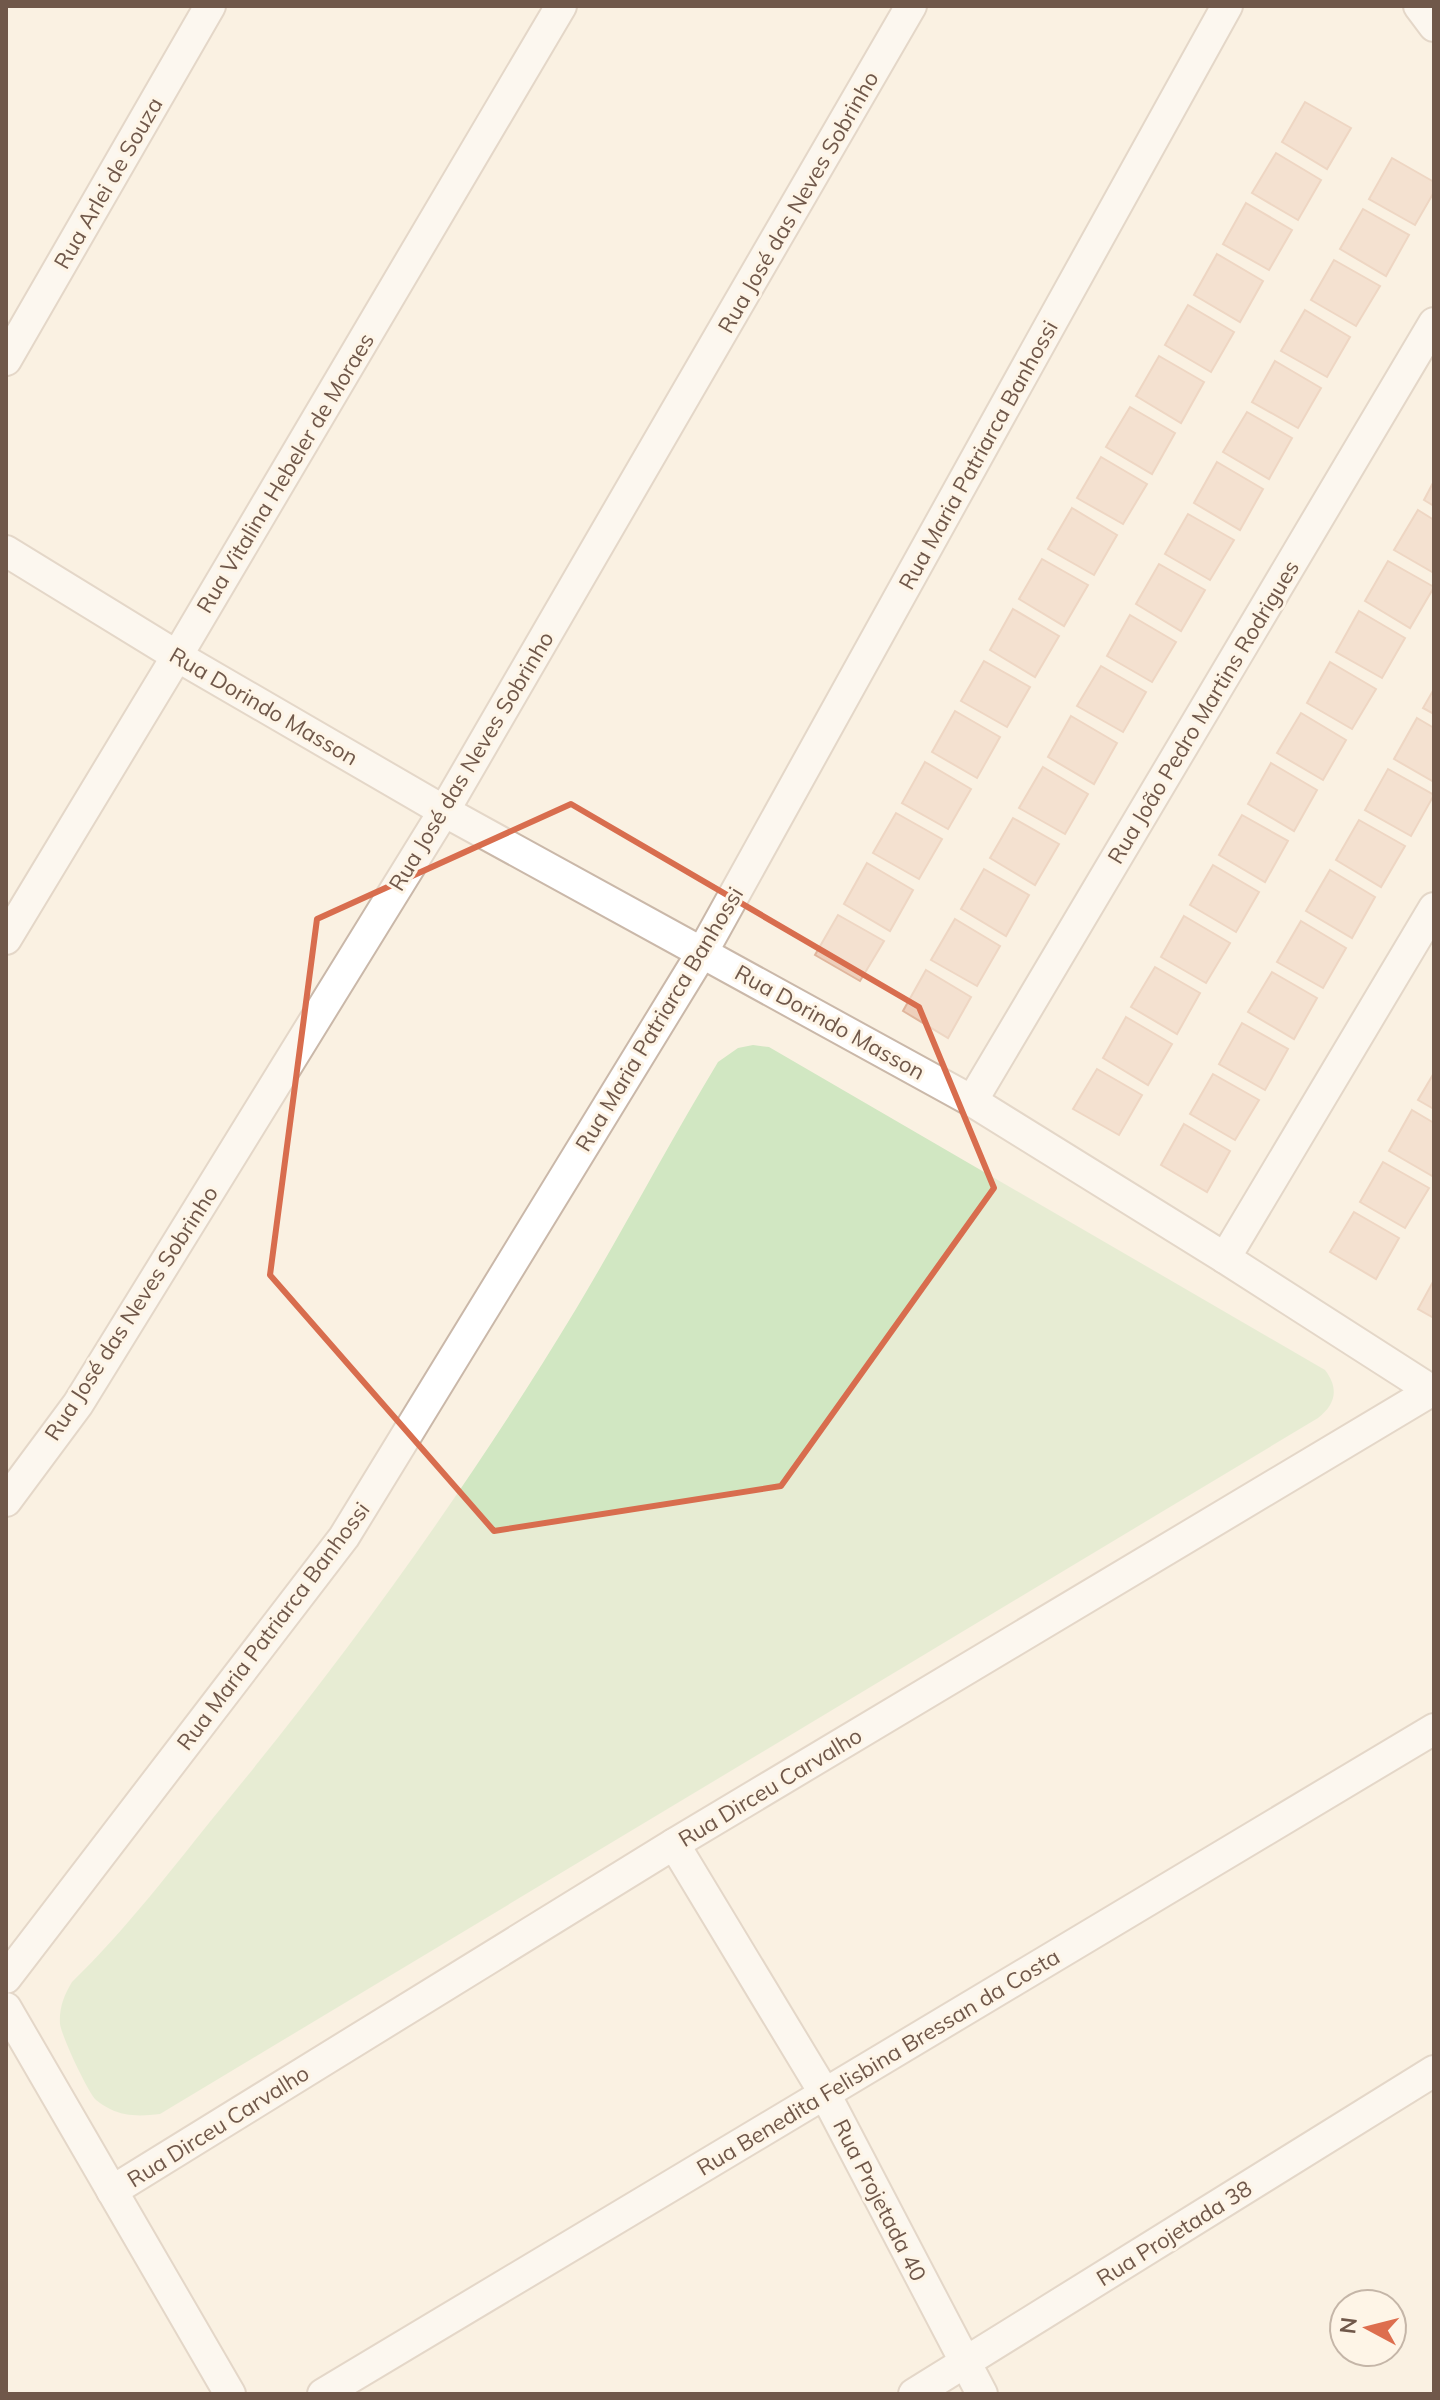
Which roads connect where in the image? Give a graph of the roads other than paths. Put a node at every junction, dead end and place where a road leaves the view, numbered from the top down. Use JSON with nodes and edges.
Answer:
{"nodes":[{"id":1,"x":210,"y":6,"type":"edge"},
{"id":2,"x":561,"y":6,"type":"edge"},
{"id":3,"x":911,"y":6,"type":"edge"},
{"id":4,"x":1227,"y":6,"type":"edge"},
{"id":5,"x":1419,"y":6,"type":"edge"},
{"id":6,"x":1434,"y":26,"type":"edge"},
{"id":7,"x":1434,"y":323,"type":"edge"},
{"id":8,"x":6,"y":360,"type":"edge"},
{"id":9,"x":6,"y":551,"type":"edge"},
{"id":10,"x":177,"y":656,"type":"junction"},
{"id":11,"x":444,"y":811,"type":"junction"},
{"id":12,"x":1434,"y":908,"type":"edge"},
{"id":13,"x":6,"y":939,"type":"edge"},
{"id":14,"x":703,"y":951,"type":"junction"},
{"id":15,"x":972,"y":1101,"type":"junction"},
{"id":16,"x":1225,"y":1258,"type":"junction"},
{"id":17,"x":1433,"y":1391,"type":"edge"},
{"id":18,"x":6,"y":1501,"type":"edge"},
{"id":19,"x":1434,"y":1729,"type":"edge"},
{"id":20,"x":674,"y":1844,"type":"junction"},
{"id":21,"x":6,"y":1978,"type":"edge"},
{"id":22,"x":6,"y":2008,"type":"edge"},
{"id":23,"x":1434,"y":2071,"type":"edge"},
{"id":24,"x":825,"y":2094,"type":"junction"},
{"id":25,"x":112,"y":2191,"type":"junction"},
{"id":26,"x":964,"y":2363,"type":"junction"},
{"id":27,"x":230,"y":2394,"type":"edge"},
{"id":28,"x":323,"y":2394,"type":"edge"},
{"id":29,"x":914,"y":2394,"type":"edge"},
{"id":30,"x":982,"y":2394,"type":"edge"}],
"edges":[{"from":1,"to":8,"type":"street","name":"Rua Arlei de Souza"},
{"from":2,"to":10,"type":"street","name":"Rua Vitalina Hebeler de Moraes"},
{"from":3,"to":11,"type":"street","name":"Rua José das Neves Sobrinho"},
{"from":4,"to":14,"type":"street","name":"Rua Maria Patriarca Banhossi"},
{"from":5,"to":6,"type":"street"},
{"from":7,"to":15,"type":"street","name":"Rua João Pedro Martins Rodrigues"},
{"from":9,"to":10,"type":"street","name":"Rua Dorindo Masson"},
{"from":10,"to":11,"type":"street","name":"Rua Dorindo Masson"},
{"from":10,"to":13,"type":"street","name":"Rua Vitalina Hebeler de Moraes"},
{"from":11,"to":14,"type":"street","name":"Rua Dorindo Masson"},
{"from":11,"to":18,"type":"street","name":"Rua José das Neves Sobrinho"},
{"from":12,"to":16,"type":"street"},
{"from":14,"to":15,"type":"street","name":"Rua Dorindo Masson"},
{"from":14,"to":21,"type":"street","name":"Rua Maria Patriarca Banhossi"},
{"from":15,"to":16,"type":"street","name":"Rua Dorindo Masson"},
{"from":16,"to":17,"type":"street","name":"Rua Dorindo Masson"},
{"from":17,"to":20,"type":"street","name":"Rua Dirceu Carvalho"},
{"from":19,"to":24,"type":"street","name":"Rua Benedita Felisbina Bressan da Costa"},
{"from":20,"to":24,"type":"street","name":"Rua Projetada 40"},
{"from":20,"to":25,"type":"street","name":"Rua Dirceu Carvalho"},
{"from":22,"to":25,"type":"street"},
{"from":23,"to":26,"type":"street","name":"Rua Projetada 38"},
{"from":24,"to":26,"type":"street","name":"Rua Projetada 40"},
{"from":24,"to":28,"type":"street","name":"Rua Benedita Felisbina Bressan da Costa"},
{"from":25,"to":27,"type":"street"},
{"from":26,"to":29,"type":"street","name":"Rua Projetada 38"},
{"from":26,"to":30,"type":"street","name":"Rua Projetada 40"}]}
